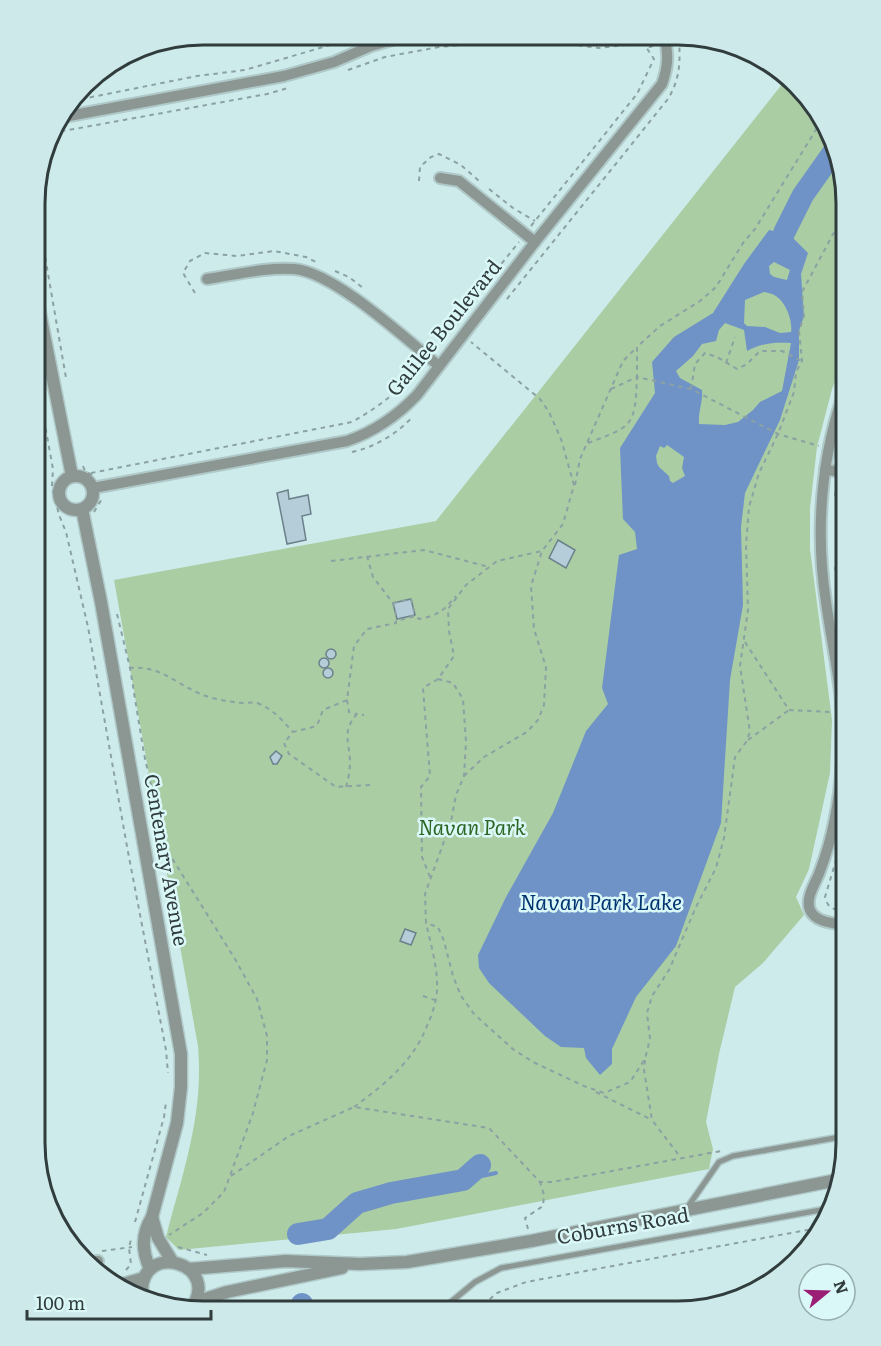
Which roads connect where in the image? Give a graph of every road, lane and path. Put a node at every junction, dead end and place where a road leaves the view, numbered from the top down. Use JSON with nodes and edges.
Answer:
{"nodes":[{"id":1,"x":330,"y":45,"type":"edge"},
{"id":2,"x":375,"y":45,"type":"edge"},
{"id":3,"x":452,"y":45,"type":"edge"},
{"id":4,"x":576,"y":45,"type":"edge"},
{"id":5,"x":634,"y":45,"type":"edge"},
{"id":6,"x":646,"y":45,"type":"edge"},
{"id":7,"x":666,"y":45,"type":"edge"},
{"id":8,"x":680,"y":45,"type":"edge"},
{"id":9,"x":371,"y":46,"type":"joint"},
{"id":10,"x":346,"y":70,"type":"dead end"},
{"id":11,"x":297,"y":85,"type":"dead end"},
{"id":12,"x":86,"y":97,"type":"edge"},
{"id":13,"x":72,"y":115,"type":"edge"},
{"id":14,"x":817,"y":128,"type":"edge"},
{"id":15,"x":63,"y":131,"type":"edge"},
{"id":16,"x":440,"y":178,"type":"dead end"},
{"id":17,"x":836,"y":232,"type":"edge"},
{"id":18,"x":525,"y":234,"type":"junction"},
{"id":19,"x":535,"y":242,"type":"junction"},
{"id":20,"x":45,"y":256,"type":"edge"},
{"id":21,"x":207,"y":279,"type":"dead end"},
{"id":22,"x":502,"y":306,"type":"dead end"},
{"id":23,"x":463,"y":335,"type":"junction"},
{"id":24,"x":735,"y":337,"type":"dead end"},
{"id":25,"x":45,"y":340,"type":"edge"},
{"id":26,"x":637,"y":347,"type":"junction"},
{"id":27,"x":427,"y":356,"type":"junction"},
{"id":28,"x":802,"y":361,"type":"junction"},
{"id":29,"x":726,"y":363,"type":"junction"},
{"id":30,"x":439,"y":366,"type":"junction"},
{"id":31,"x":637,"y":377,"type":"junction"},
{"id":32,"x":67,"y":383,"type":"dead end"},
{"id":33,"x":611,"y":389,"type":"junction"},
{"id":34,"x":691,"y":389,"type":"junction"},
{"id":35,"x":413,"y":416,"type":"dead end"},
{"id":36,"x":836,"y":423,"type":"edge"},
{"id":37,"x":45,"y":425,"type":"edge"},
{"id":38,"x":778,"y":434,"type":"junction"},
{"id":39,"x":588,"y":443,"type":"junction"},
{"id":40,"x":829,"y":448,"type":"junction"},
{"id":41,"x":836,"y":450,"type":"edge"},
{"id":42,"x":345,"y":454,"type":"dead end"},
{"id":43,"x":81,"y":463,"type":"dead end"},
{"id":44,"x":825,"y":470,"type":"junction"},
{"id":45,"x":836,"y":471,"type":"edge"},
{"id":46,"x":91,"y":473,"type":"junction"},
{"id":47,"x":72,"y":476,"type":"junction"},
{"id":48,"x":574,"y":485,"type":"junction"},
{"id":49,"x":97,"y":487,"type":"junction"},
{"id":50,"x":836,"y":491,"type":"edge"},
{"id":51,"x":833,"y":503,"type":"dead end"},
{"id":52,"x":87,"y":511,"type":"junction"},
{"id":53,"x":542,"y":551,"type":"junction"},
{"id":54,"x":367,"y":556,"type":"junction"},
{"id":55,"x":331,"y":561,"type":"dead end"},
{"id":56,"x":834,"y":561,"type":"dead end"},
{"id":57,"x":489,"y":567,"type":"junction"},
{"id":58,"x":836,"y":573,"type":"edge"},
{"id":59,"x":466,"y":585,"type":"junction"},
{"id":60,"x":393,"y":603,"type":"junction"},
{"id":61,"x":117,"y":614,"type":"dead end"},
{"id":62,"x":410,"y":617,"type":"junction"},
{"id":63,"x":402,"y":619,"type":"junction"},
{"id":64,"x":745,"y":642,"type":"junction"},
{"id":65,"x":836,"y":656,"type":"edge"},
{"id":66,"x":130,"y":668,"type":"junction"},
{"id":67,"x":438,"y":679,"type":"junction"},
{"id":68,"x":347,"y":700,"type":"junction"},
{"id":69,"x":789,"y":710,"type":"junction"},
{"id":70,"x":836,"y":713,"type":"edge"},
{"id":71,"x":357,"y":714,"type":"junction"},
{"id":72,"x":364,"y":715,"type":"dead end"},
{"id":73,"x":293,"y":732,"type":"junction"},
{"id":74,"x":746,"y":742,"type":"junction"},
{"id":75,"x":464,"y":776,"type":"junction"},
{"id":76,"x":370,"y":785,"type":"dead end"},
{"id":77,"x":346,"y":787,"type":"junction"},
{"id":78,"x":836,"y":806,"type":"edge"},
{"id":79,"x":836,"y":864,"type":"edge"},
{"id":80,"x":431,"y":878,"type":"junction"},
{"id":81,"x":836,"y":910,"type":"edge"},
{"id":82,"x":426,"y":923,"type":"junction"},
{"id":83,"x":836,"y":923,"type":"edge"},
{"id":84,"x":423,"y":996,"type":"dead end"},
{"id":85,"x":436,"y":1000,"type":"junction"},
{"id":86,"x":645,"y":1059,"type":"junction"},
{"id":87,"x":168,"y":1082,"type":"dead end"},
{"id":88,"x":593,"y":1089,"type":"junction"},
{"id":89,"x":167,"y":1094,"type":"dead end"},
{"id":90,"x":354,"y":1107,"type":"junction"},
{"id":91,"x":652,"y":1120,"type":"junction"},
{"id":92,"x":836,"y":1138,"type":"edge"},
{"id":93,"x":231,"y":1176,"type":"junction"},
{"id":94,"x":831,"y":1181,"type":"edge"},
{"id":95,"x":540,"y":1182,"type":"junction"},
{"id":96,"x":686,"y":1209,"type":"junction"},
{"id":97,"x":821,"y":1210,"type":"edge"},
{"id":98,"x":152,"y":1217,"type":"junction"},
{"id":99,"x":134,"y":1226,"type":"dead end"},
{"id":100,"x":810,"y":1230,"type":"edge"},
{"id":101,"x":131,"y":1237,"type":"dead end"},
{"id":102,"x":158,"y":1238,"type":"junction"},
{"id":103,"x":531,"y":1240,"type":"junction"},
{"id":104,"x":129,"y":1248,"type":"junction"},
{"id":105,"x":94,"y":1258,"type":"edge"},
{"id":106,"x":172,"y":1261,"type":"junction"},
{"id":107,"x":360,"y":1264,"type":"junction"},
{"id":108,"x":189,"y":1269,"type":"junction"},
{"id":109,"x":147,"y":1274,"type":"junction"},
{"id":110,"x":122,"y":1279,"type":"edge"},
{"id":111,"x":129,"y":1282,"type":"edge"},
{"id":112,"x":143,"y":1289,"type":"edge"},
{"id":113,"x":194,"y":1301,"type":"edge"},
{"id":114,"x":207,"y":1301,"type":"edge"},
{"id":115,"x":452,"y":1301,"type":"edge"},
{"id":116,"x":488,"y":1301,"type":"edge"}],
"edges":[{"from":1,"to":12,"type":"path"},
{"from":2,"to":9,"type":"street"},
{"from":3,"to":10,"type":"path"},
{"from":4,"to":5,"type":"path"},
{"from":6,"to":18,"type":"path"},
{"from":7,"to":19,"type":"street","name":"Galilee Boulevard"},
{"from":8,"to":22,"type":"path"},
{"from":9,"to":13,"type":"street"},
{"from":11,"to":15,"type":"path"},
{"from":14,"to":26,"type":"path"},
{"from":16,"to":18,"type":"street"},
{"from":17,"to":28,"type":"path"},
{"from":18,"to":19,"type":"street"},
{"from":18,"to":27,"type":"path"},
{"from":19,"to":23,"type":"street","name":"Galilee Boulevard"},
{"from":20,"to":32,"type":"path"},
{"from":21,"to":27,"type":"street"},
{"from":23,"to":30,"type":"street","name":"Galilee Boulevard"},
{"from":23,"to":48,"type":"path"},
{"from":24,"to":29,"type":"path"},
{"from":25,"to":47,"type":"street"},
{"from":26,"to":31,"type":"path"},
{"from":26,"to":33,"type":"path"},
{"from":27,"to":30,"type":"street"},
{"from":27,"to":46,"type":"path"},
{"from":28,"to":29,"type":"path"},
{"from":28,"to":38,"type":"path"},
{"from":29,"to":34,"type":"path"},
{"from":30,"to":49,"type":"street","name":"Galilee Boulevard"},
{"from":31,"to":33,"type":"path"},
{"from":31,"to":34,"type":"path"},
{"from":31,"to":39,"type":"path"},
{"from":33,"to":39,"type":"path"},
{"from":34,"to":38,"type":"path"},
{"from":35,"to":42,"type":"path"},
{"from":36,"to":40,"type":"street"},
{"from":37,"to":87,"type":"path"},
{"from":38,"to":40,"type":"path"},
{"from":38,"to":64,"type":"path"},
{"from":39,"to":48,"type":"path"},
{"from":40,"to":41,"type":"path"},
{"from":40,"to":44,"type":"street"},
{"from":43,"to":46,"type":"path"},
{"from":44,"to":45,"type":"street"},
{"from":44,"to":65,"type":"street"},
{"from":46,"to":49,"type":"path"},
{"from":47,"to":49,"type":"street"},
{"from":47,"to":52,"type":"street"},
{"from":48,"to":53,"type":"path"},
{"from":49,"to":52,"type":"street"},
{"from":49,"to":52,"type":"path"},
{"from":50,"to":51,"type":"path"},
{"from":52,"to":98,"type":"street","name":"Centenary Avenue"},
{"from":53,"to":57,"type":"path"},
{"from":53,"to":75,"type":"path"},
{"from":54,"to":55,"type":"path"},
{"from":54,"to":57,"type":"path"},
{"from":54,"to":60,"type":"path"},
{"from":56,"to":58,"type":"path"},
{"from":57,"to":59,"type":"path"},
{"from":59,"to":62,"type":"path"},
{"from":59,"to":67,"type":"path"},
{"from":60,"to":62,"type":"path"},
{"from":60,"to":63,"type":"path"},
{"from":61,"to":66,"type":"path"},
{"from":62,"to":63,"type":"path"},
{"from":63,"to":68,"type":"path"},
{"from":64,"to":69,"type":"path"},
{"from":64,"to":74,"type":"path"},
{"from":66,"to":73,"type":"path"},
{"from":66,"to":93,"type":"path"},
{"from":67,"to":75,"type":"path"},
{"from":67,"to":80,"type":"path"},
{"from":68,"to":71,"type":"path"},
{"from":68,"to":73,"type":"path"},
{"from":69,"to":70,"type":"path"},
{"from":69,"to":74,"type":"path"},
{"from":71,"to":72,"type":"path"},
{"from":71,"to":77,"type":"path"},
{"from":73,"to":77,"type":"path"},
{"from":74,"to":86,"type":"path"},
{"from":75,"to":80,"type":"path"},
{"from":76,"to":77,"type":"path"},
{"from":78,"to":83,"type":"street"},
{"from":79,"to":81,"type":"path"},
{"from":80,"to":82,"type":"path"},
{"from":82,"to":85,"type":"path"},
{"from":82,"to":88,"type":"path"},
{"from":84,"to":85,"type":"path"},
{"from":85,"to":90,"type":"path"},
{"from":86,"to":88,"type":"path"},
{"from":86,"to":91,"type":"path"},
{"from":88,"to":91,"type":"path"},
{"from":89,"to":99,"type":"path"},
{"from":90,"to":93,"type":"path"},
{"from":90,"to":95,"type":"path"},
{"from":91,"to":95,"type":"path"},
{"from":92,"to":96,"type":"lane","name":"Coburns Road"},
{"from":93,"to":102,"type":"path"},
{"from":94,"to":96,"type":"street","name":"Coburns Road"},
{"from":95,"to":103,"type":"path"},
{"from":96,"to":103,"type":"street","name":"Coburns Road"},
{"from":97,"to":115,"type":"lane","name":"Coburns Road"},
{"from":98,"to":102,"type":"street"},
{"from":98,"to":109,"type":"street","name":"Centenary Avenue"},
{"from":100,"to":116,"type":"path"},
{"from":101,"to":104,"type":"path"},
{"from":102,"to":106,"type":"street"},
{"from":103,"to":107,"type":"street","name":"Coburns Road"},
{"from":104,"to":105,"type":"path"},
{"from":104,"to":110,"type":"path"},
{"from":106,"to":108,"type":"street"},
{"from":106,"to":109,"type":"street"},
{"from":107,"to":108,"type":"street","name":"Coburns Road"},
{"from":107,"to":114,"type":"street","name":"Coburns Road"},
{"from":108,"to":113,"type":"street"},
{"from":109,"to":111,"type":"street"},
{"from":109,"to":112,"type":"street","name":"Centenary Avenue"}]}
